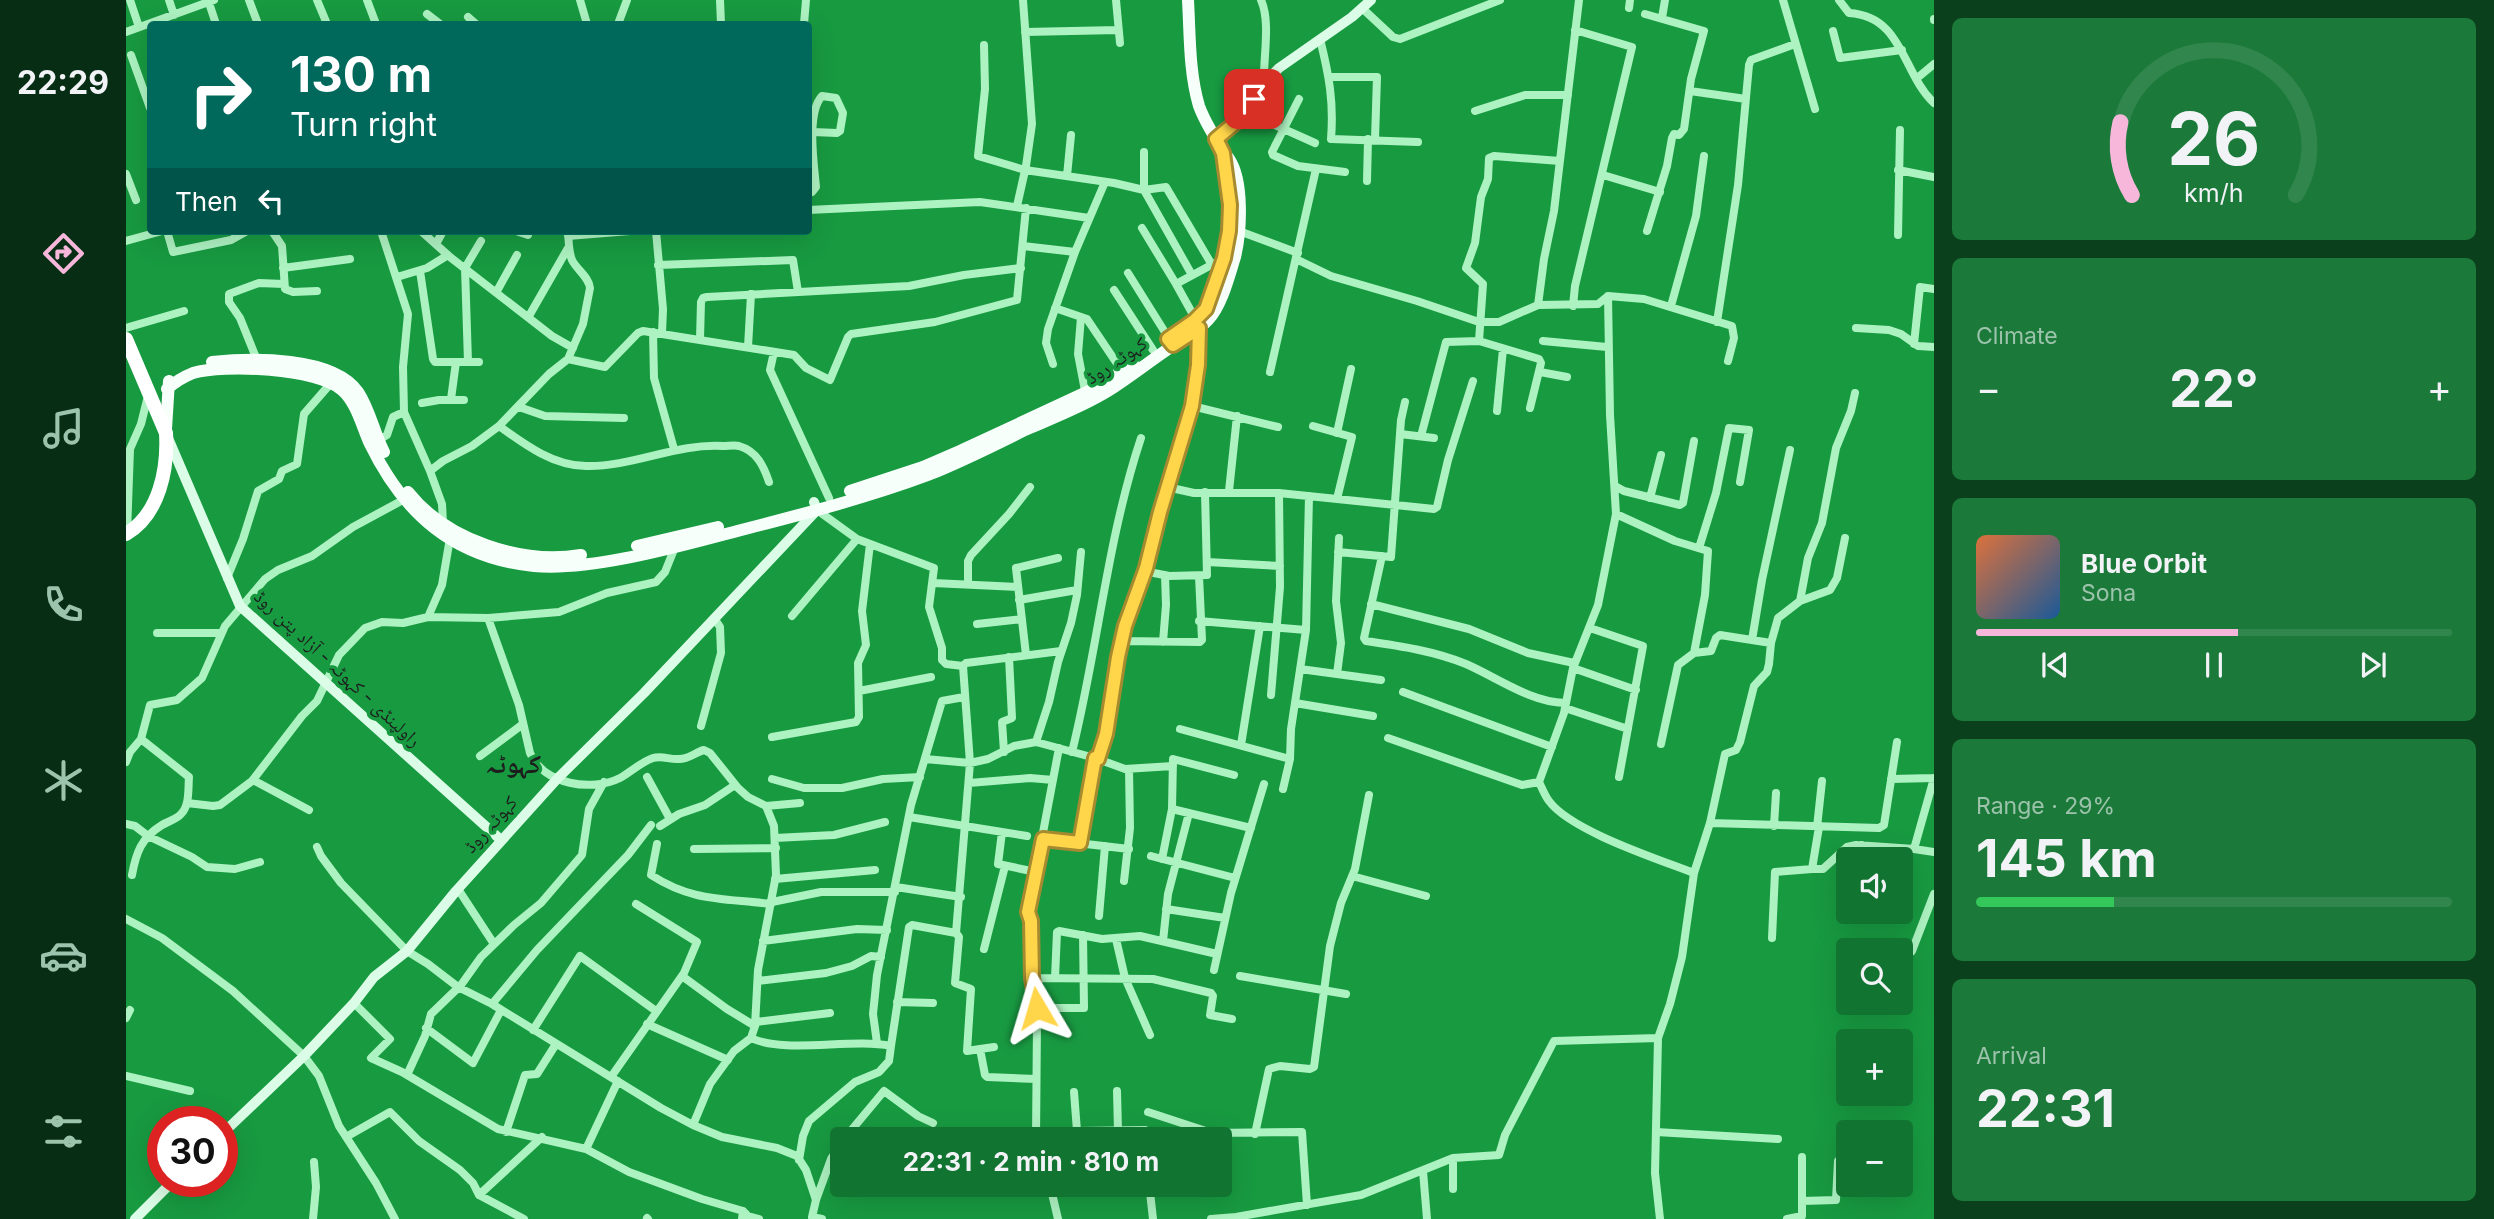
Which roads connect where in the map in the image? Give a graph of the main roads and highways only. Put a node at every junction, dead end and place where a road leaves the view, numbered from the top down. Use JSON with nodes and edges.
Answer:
{"nodes":[{"id":1,"x":1188,"y":0,"type":"edge"},
{"id":2,"x":1371,"y":0,"type":"edge"},
{"id":3,"x":1216,"y":139,"type":"junction"},
{"id":4,"x":1223,"y":153,"type":"junction"},
{"id":5,"x":1198,"y":324,"type":"junction"},
{"id":6,"x":126,"y":338,"type":"edge"},
{"id":7,"x":1171,"y":342,"type":"junction"},
{"id":8,"x":167,"y":389,"type":"junction"},
{"id":9,"x":1087,"y":397,"type":"junction"},
{"id":10,"x":166,"y":433,"type":"junction"},
{"id":11,"x":815,"y":506,"type":"junction"},
{"id":12,"x":127,"y":533,"type":"edge"},
{"id":13,"x":501,"y":840,"type":"junction"},
{"id":14,"x":238,"y":1120,"type":"edge"},
{"id":15,"x":157,"y":1197,"type":"edge"},
{"id":16,"x":135,"y":1219,"type":"edge"}],
"edges":[{"from":1,"to":3,"type":"main road"},
{"from":2,"to":3,"type":"main road"},
{"from":3,"to":4,"type":"main road"},
{"from":4,"to":5,"type":"main road","name":"کہوٹہ روڈ"},
{"from":4,"to":5,"type":"main road","name":"کہوٹہ روڈ"},
{"from":5,"to":7,"type":"main road","name":"کہوٹہ روڈ"},
{"from":6,"to":10,"type":"highway","name":"راولپنڈی - کہوٹہ - آزاد پتن روڈ"},
{"from":7,"to":9,"type":"main road","name":"کہوٹہ روڈ"},
{"from":7,"to":9,"type":"main road","name":"کہوٹہ روڈ"},
{"from":8,"to":10,"type":"main road"},
{"from":8,"to":11,"type":"main road"},
{"from":8,"to":11,"type":"main road"},
{"from":9,"to":11,"type":"main road","name":"کہوٹہ روڈ"},
{"from":9,"to":11,"type":"main road","name":"کہوٹہ روڈ"},
{"from":10,"to":12,"type":"highway"},
{"from":10,"to":13,"type":"main road","name":"راولپنڈی - کہوٹہ - آزاد پتن روڈ"},
{"from":11,"to":13,"type":"main road","name":"کہوٹہ روڈ"},
{"from":13,"to":14,"type":"main road","name":"کہوٹہ روڈ"},
{"from":15,"to":16,"type":"main road"}]}
